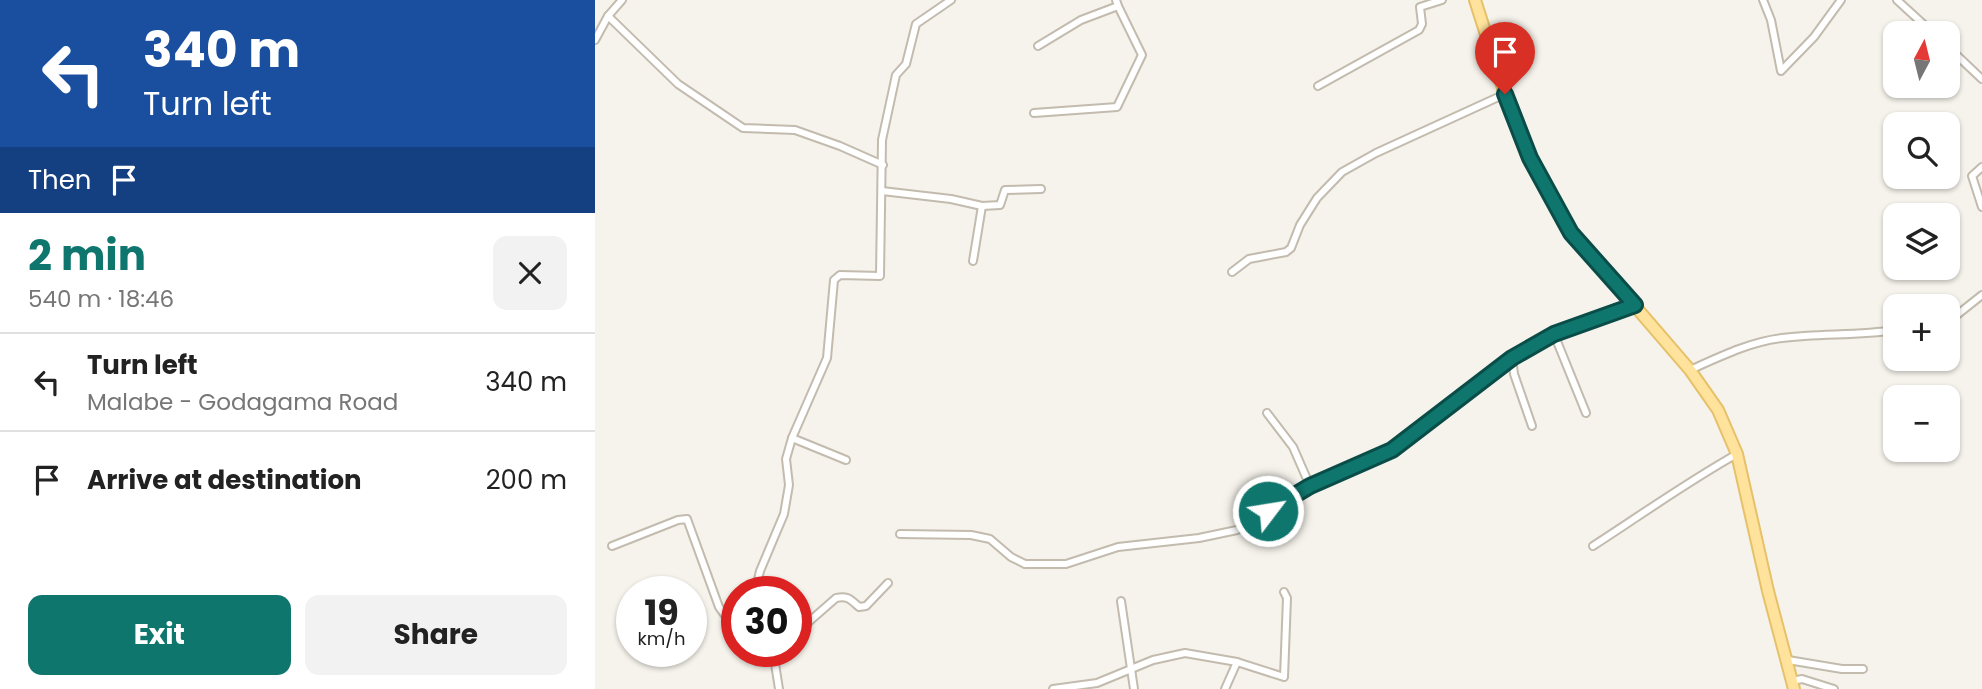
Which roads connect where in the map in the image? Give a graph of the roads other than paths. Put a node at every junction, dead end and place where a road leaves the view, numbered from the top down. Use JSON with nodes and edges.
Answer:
{"nodes":[{"id":1,"x":622,"y":0,"type":"edge"},
{"id":2,"x":951,"y":0,"type":"edge"},
{"id":3,"x":1442,"y":0,"type":"edge"},
{"id":4,"x":1475,"y":0,"type":"edge"},
{"id":5,"x":1763,"y":0,"type":"edge"},
{"id":6,"x":1841,"y":0,"type":"edge"},
{"id":7,"x":1897,"y":0,"type":"edge"},
{"id":8,"x":1117,"y":3,"type":"edge"},
{"id":9,"x":608,"y":16,"type":"junction"},
{"id":10,"x":1920,"y":21,"type":"edge"},
{"id":11,"x":595,"y":40,"type":"edge"},
{"id":12,"x":1038,"y":46,"type":"dead end"},
{"id":13,"x":1960,"y":58,"type":"edge"},
{"id":14,"x":1982,"y":79,"type":"edge"},
{"id":15,"x":1318,"y":86,"type":"dead end"},
{"id":16,"x":1505,"y":94,"type":"junction"},
{"id":17,"x":1034,"y":113,"type":"dead end"},
{"id":18,"x":883,"y":165,"type":"junction"},
{"id":19,"x":1982,"y":167,"type":"edge"},
{"id":20,"x":1041,"y":189,"type":"dead end"},
{"id":21,"x":882,"y":191,"type":"junction"},
{"id":22,"x":982,"y":206,"type":"junction"},
{"id":23,"x":1982,"y":207,"type":"edge"},
{"id":24,"x":974,"y":261,"type":"dead end"},
{"id":25,"x":1232,"y":272,"type":"dead end"},
{"id":26,"x":1982,"y":295,"type":"edge"},
{"id":27,"x":1635,"y":305,"type":"junction"},
{"id":28,"x":1960,"y":312,"type":"edge"},
{"id":29,"x":1883,"y":332,"type":"edge"},
{"id":30,"x":1554,"y":334,"type":"junction"},
{"id":31,"x":1512,"y":358,"type":"junction"},
{"id":32,"x":1690,"y":370,"type":"junction"},
{"id":33,"x":1267,"y":413,"type":"dead end"},
{"id":34,"x":1586,"y":414,"type":"dead end"},
{"id":35,"x":1532,"y":426,"type":"dead end"},
{"id":36,"x":792,"y":438,"type":"junction"},
{"id":37,"x":1737,"y":454,"type":"junction"},
{"id":38,"x":846,"y":460,"type":"dead end"},
{"id":39,"x":1310,"y":486,"type":"junction"},
{"id":40,"x":900,"y":534,"type":"dead end"},
{"id":41,"x":612,"y":546,"type":"dead end"},
{"id":42,"x":1593,"y":546,"type":"dead end"},
{"id":43,"x":759,"y":576,"type":"edge"},
{"id":44,"x":888,"y":583,"type":"dead end"},
{"id":45,"x":1283,"y":592,"type":"dead end"},
{"id":46,"x":1121,"y":601,"type":"dead end"},
{"id":47,"x":721,"y":610,"type":"edge"},
{"id":48,"x":812,"y":619,"type":"edge"},
{"id":49,"x":1788,"y":660,"type":"junction"},
{"id":50,"x":1237,"y":662,"type":"junction"},
{"id":51,"x":776,"y":667,"type":"edge"},
{"id":52,"x":1132,"y":669,"type":"junction"},
{"id":53,"x":1863,"y":669,"type":"dead end"},
{"id":54,"x":1793,"y":685,"type":"edge"},
{"id":55,"x":779,"y":689,"type":"edge"},
{"id":56,"x":1053,"y":689,"type":"edge"},
{"id":57,"x":1134,"y":689,"type":"edge"},
{"id":58,"x":1225,"y":689,"type":"edge"},
{"id":59,"x":1834,"y":689,"type":"edge"}],
"edges":[{"from":1,"to":9,"type":"street"},
{"from":2,"to":18,"type":"street"},
{"from":3,"to":15,"type":"street"},
{"from":4,"to":16,"type":"main road"},
{"from":5,"to":6,"type":"street"},
{"from":7,"to":10,"type":"street"},
{"from":8,"to":12,"type":"street"},
{"from":8,"to":17,"type":"street"},
{"from":9,"to":11,"type":"street"},
{"from":9,"to":18,"type":"street"},
{"from":13,"to":14,"type":"street"},
{"from":16,"to":25,"type":"street"},
{"from":16,"to":27,"type":"main road"},
{"from":18,"to":21,"type":"street"},
{"from":19,"to":23,"type":"street"},
{"from":20,"to":22,"type":"street"},
{"from":21,"to":22,"type":"street"},
{"from":21,"to":36,"type":"street"},
{"from":22,"to":24,"type":"street"},
{"from":26,"to":28,"type":"street"},
{"from":27,"to":30,"type":"street"},
{"from":27,"to":32,"type":"main road"},
{"from":29,"to":32,"type":"street"},
{"from":30,"to":31,"type":"street"},
{"from":30,"to":34,"type":"street"},
{"from":31,"to":35,"type":"street"},
{"from":31,"to":39,"type":"street"},
{"from":32,"to":37,"type":"main road"},
{"from":33,"to":39,"type":"street"},
{"from":36,"to":38,"type":"street"},
{"from":36,"to":43,"type":"street"},
{"from":37,"to":42,"type":"street"},
{"from":37,"to":49,"type":"main road"},
{"from":39,"to":40,"type":"street"},
{"from":41,"to":47,"type":"street"},
{"from":44,"to":48,"type":"street"},
{"from":45,"to":50,"type":"street"},
{"from":46,"to":52,"type":"street"},
{"from":49,"to":53,"type":"street"},
{"from":49,"to":54,"type":"main road"},
{"from":50,"to":52,"type":"street"},
{"from":50,"to":58,"type":"street"},
{"from":51,"to":55,"type":"street"},
{"from":52,"to":56,"type":"street"},
{"from":52,"to":57,"type":"street"},
{"from":54,"to":59,"type":"street"}]}
